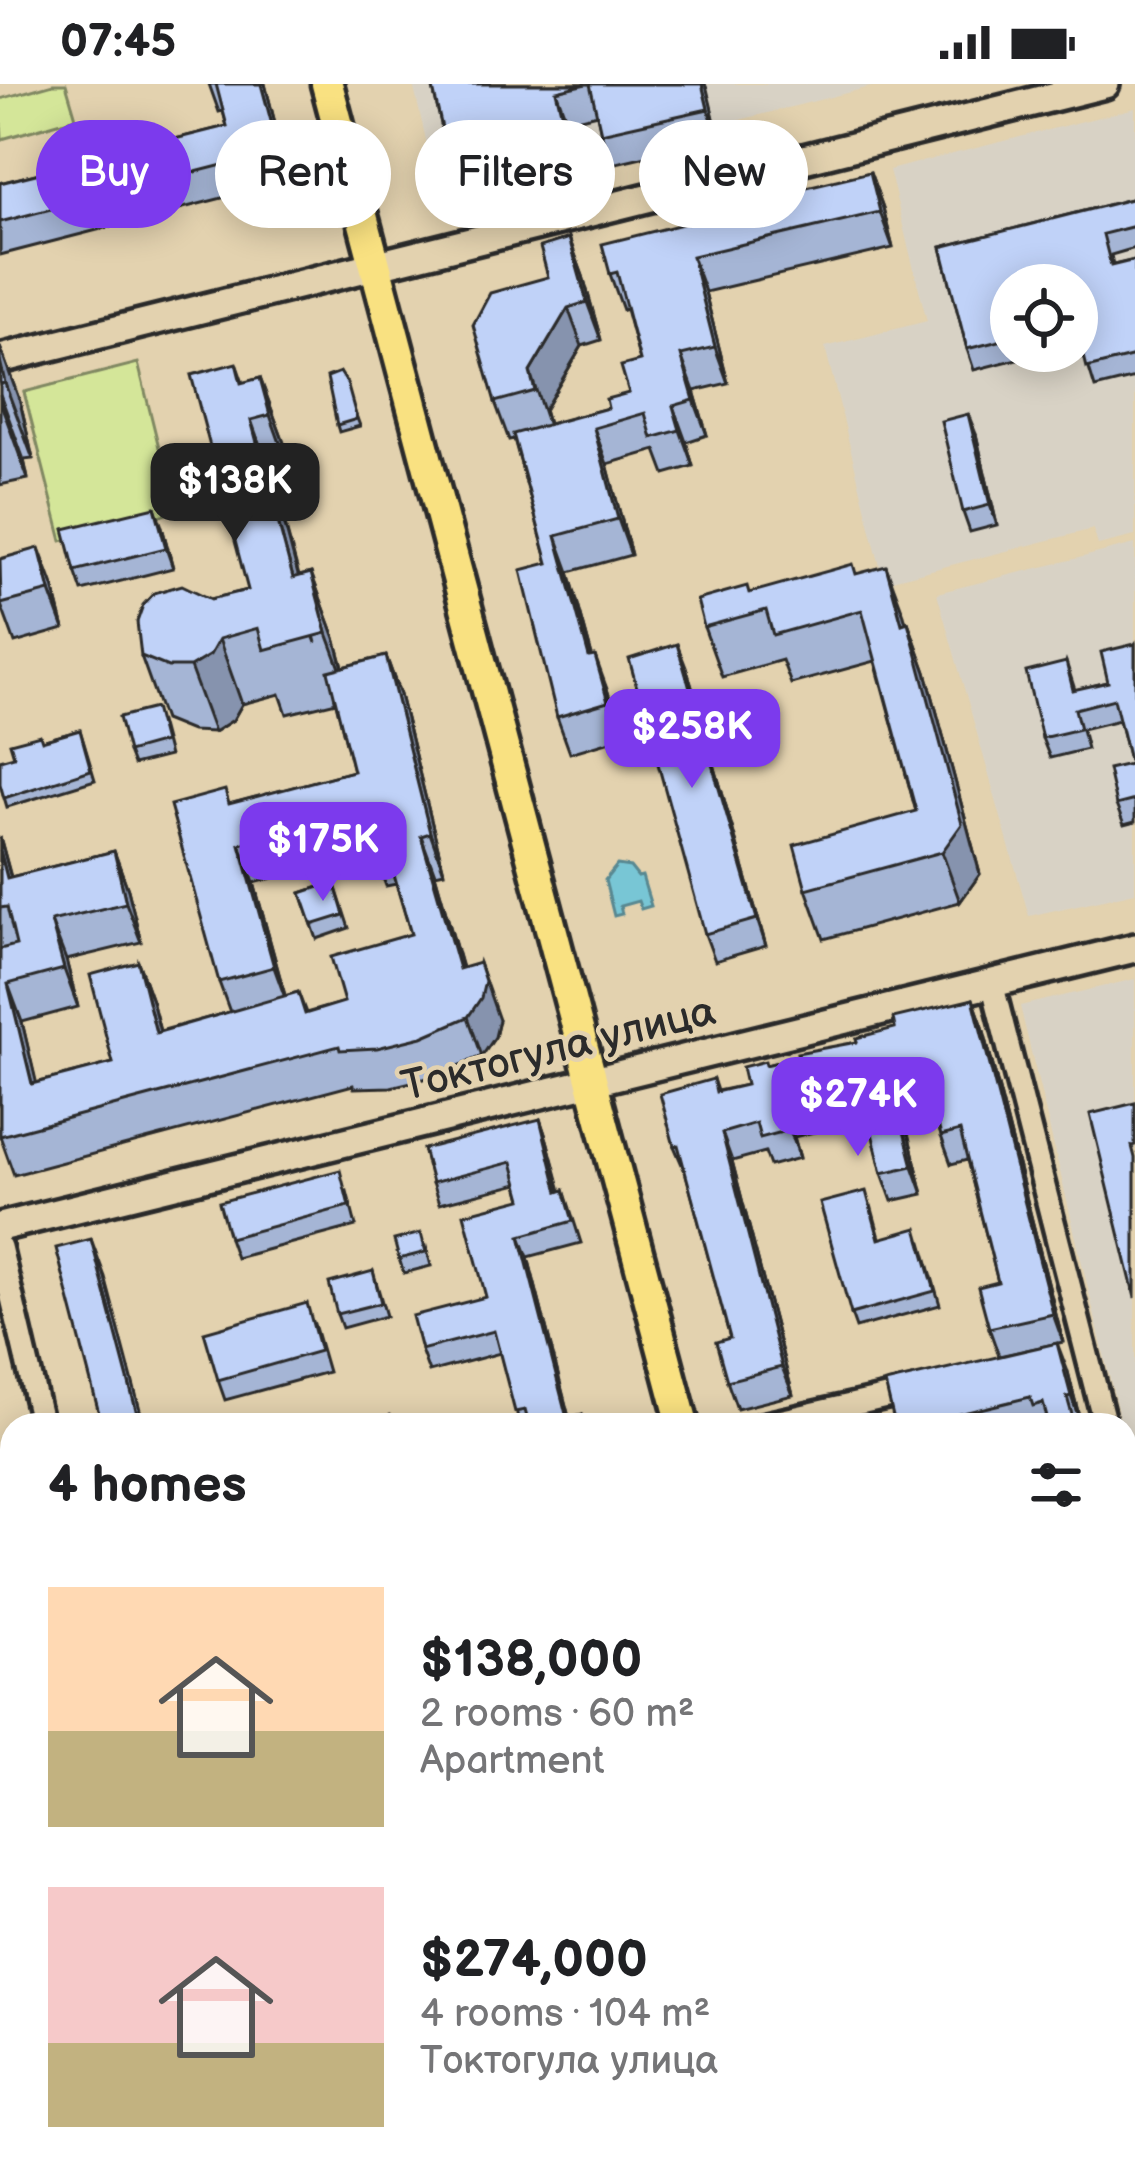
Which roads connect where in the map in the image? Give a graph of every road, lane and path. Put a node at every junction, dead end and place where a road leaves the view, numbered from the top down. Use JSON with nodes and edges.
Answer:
{"nodes":[{"id":1,"x":327,"y":84,"type":"edge"},
{"id":2,"x":1105,"y":84,"type":"edge"},
{"id":3,"x":375,"y":263,"type":"junction"},
{"id":4,"x":0,"y":359,"type":"edge"},
{"id":5,"x":1135,"y":948,"type":"edge"},
{"id":6,"x":992,"y":983,"type":"junction"},
{"id":7,"x":592,"y":1082,"type":"junction"},
{"id":8,"x":0,"y":1227,"type":"edge"},
{"id":9,"x":0,"y":1247,"type":"edge"},
{"id":10,"x":1085,"y":1352,"type":"junction"},
{"id":11,"x":1062,"y":1357,"type":"edge"},
{"id":12,"x":946,"y":1383,"type":"edge"},
{"id":13,"x":39,"y":1413,"type":"edge"},
{"id":14,"x":680,"y":1413,"type":"edge"},
{"id":15,"x":814,"y":1413,"type":"edge"},
{"id":16,"x":1102,"y":1413,"type":"edge"}],
"edges":[{"from":1,"to":3,"type":"main road"},
{"from":2,"to":3,"type":"main road"},
{"from":3,"to":4,"type":"main road"},
{"from":3,"to":7,"type":"main road"},
{"from":5,"to":6,"type":"main road","name":"Токтогула улица"},
{"from":6,"to":7,"type":"main road","name":"Токтогула улица"},
{"from":6,"to":10,"type":"street"},
{"from":7,"to":8,"type":"main road","name":"Токтогула улица"},
{"from":7,"to":14,"type":"main road"},
{"from":9,"to":13,"type":"street"},
{"from":10,"to":11,"type":"street"},
{"from":10,"to":16,"type":"street"},
{"from":12,"to":15,"type":"street"}]}
